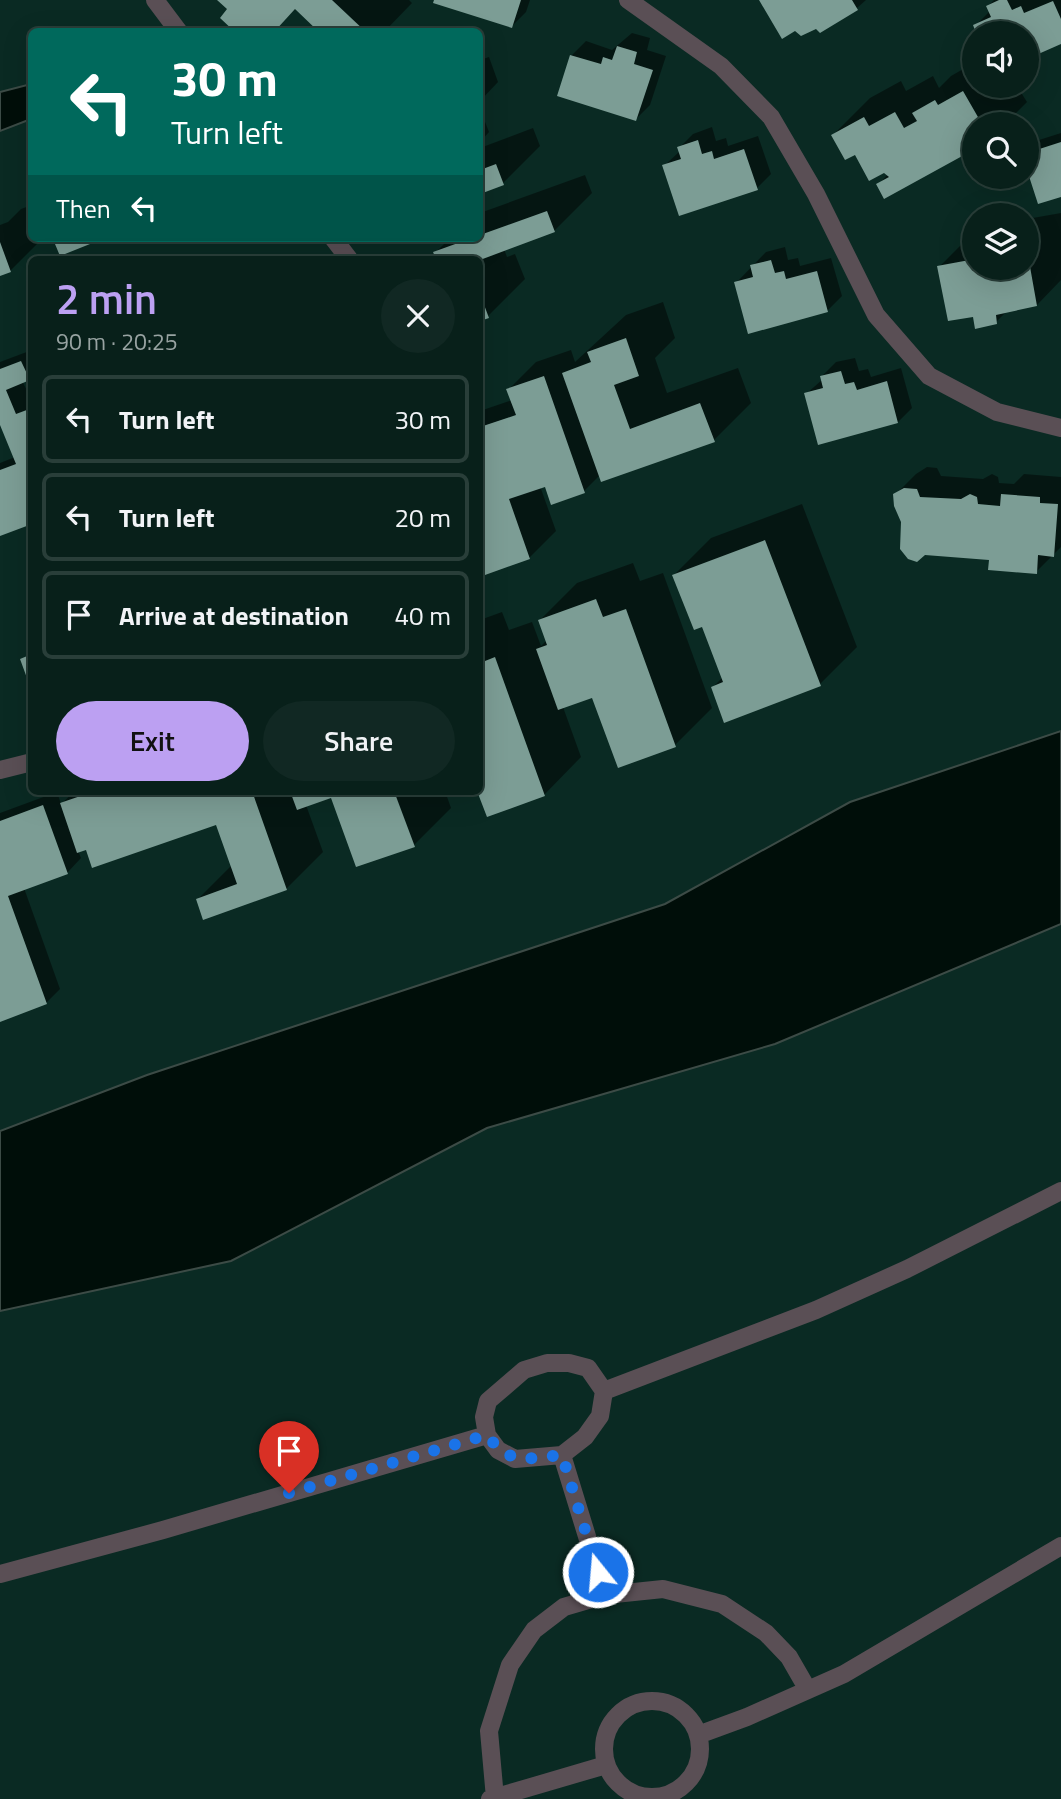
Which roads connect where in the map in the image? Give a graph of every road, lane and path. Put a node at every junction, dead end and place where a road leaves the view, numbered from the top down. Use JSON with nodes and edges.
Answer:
{"nodes":[{"id":1,"x":155,"y":0,"type":"edge"},
{"id":2,"x":628,"y":0,"type":"edge"},
{"id":3,"x":176,"y":28,"type":"edge"},
{"id":4,"x":336,"y":242,"type":"edge"},
{"id":5,"x":347,"y":256,"type":"edge"},
{"id":6,"x":1061,"y":428,"type":"edge"},
{"id":7,"x":28,"y":763,"type":"edge"},
{"id":8,"x":0,"y":770,"type":"edge"},
{"id":9,"x":1061,"y":1191,"type":"edge"},
{"id":10,"x":604,"y":1391,"type":"junction"},
{"id":11,"x":487,"y":1435,"type":"junction"},
{"id":12,"x":562,"y":1455,"type":"junction"},
{"id":13,"x":1061,"y":1546,"type":"edge"},
{"id":14,"x":0,"y":1574,"type":"edge"},
{"id":15,"x":605,"y":1595,"type":"junction"},
{"id":16,"x":808,"y":1690,"type":"junction"},
{"id":17,"x":698,"y":1735,"type":"junction"},
{"id":18,"x":606,"y":1765,"type":"junction"},
{"id":19,"x":668,"y":1797,"type":"edge"},
{"id":20,"x":493,"y":1798,"type":"edge"}],
"edges":[{"from":1,"to":3,"type":"lane"},
{"from":2,"to":6,"type":"lane"},
{"from":4,"to":5,"type":"lane"},
{"from":7,"to":8,"type":"lane"},
{"from":9,"to":10,"type":"lane"},
{"from":10,"to":11,"type":"lane"},
{"from":10,"to":12,"type":"lane"},
{"from":11,"to":12,"type":"lane"},
{"from":11,"to":14,"type":"lane"},
{"from":12,"to":15,"type":"lane"},
{"from":13,"to":16,"type":"lane"},
{"from":15,"to":16,"type":"lane"},
{"from":15,"to":20,"type":"lane"},
{"from":16,"to":17,"type":"lane"},
{"from":17,"to":18,"type":"lane"},
{"from":17,"to":19,"type":"lane"},
{"from":18,"to":19,"type":"lane"},
{"from":18,"to":20,"type":"lane"}]}
